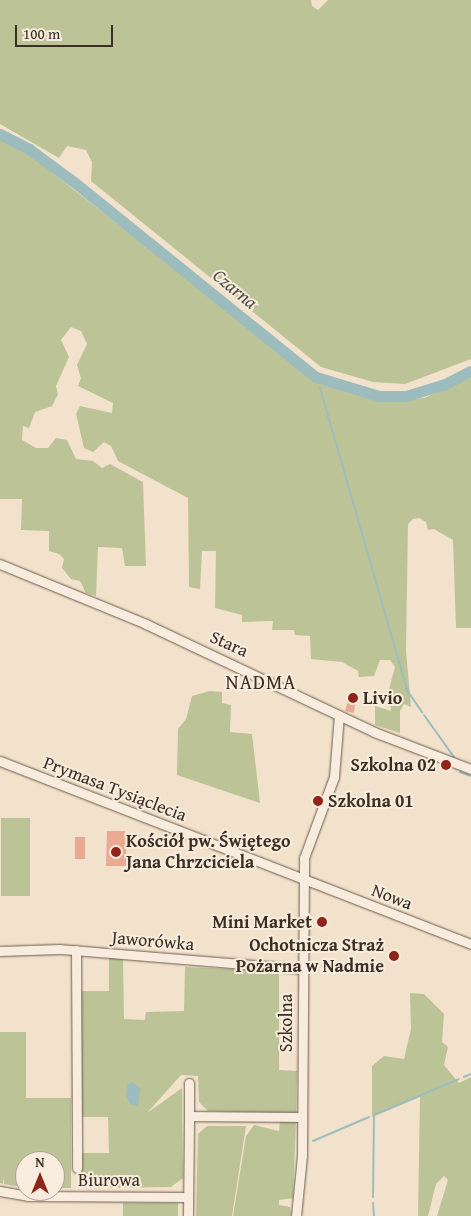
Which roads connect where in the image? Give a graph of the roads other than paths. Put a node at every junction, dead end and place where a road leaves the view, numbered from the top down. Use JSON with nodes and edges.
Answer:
{"nodes":[{"id":1,"x":0,"y":564,"type":"edge"},
{"id":2,"x":339,"y":715,"type":"junction"},
{"id":3,"x":0,"y":761,"type":"edge"},
{"id":4,"x":471,"y":769,"type":"edge"},
{"id":5,"x":302,"y":879,"type":"junction"},
{"id":6,"x":471,"y":944,"type":"edge"},
{"id":7,"x":76,"y":950,"type":"junction"},
{"id":8,"x":0,"y":951,"type":"edge"},
{"id":9,"x":303,"y":969,"type":"junction"},
{"id":10,"x":189,"y":1083,"type":"dead end"},
{"id":11,"x":189,"y":1116,"type":"junction"},
{"id":12,"x":302,"y":1117,"type":"junction"},
{"id":13,"x":77,"y":1168,"type":"dead end"},
{"id":14,"x":0,"y":1191,"type":"edge"},
{"id":15,"x":188,"y":1196,"type":"junction"},
{"id":16,"x":188,"y":1216,"type":"edge"},
{"id":17,"x":296,"y":1216,"type":"edge"}],
"edges":[{"from":1,"to":2,"type":"street","name":"Stara"},
{"from":2,"to":4,"type":"street","name":"Stara"},
{"from":2,"to":5,"type":"street","name":"Szkolna"},
{"from":3,"to":5,"type":"street","name":"Prymasa Tysiąclecia"},
{"from":5,"to":6,"type":"street","name":"Nowa"},
{"from":5,"to":9,"type":"street","name":"Szkolna"},
{"from":7,"to":8,"type":"street","name":"Jaworówka"},
{"from":7,"to":9,"type":"street","name":"Jaworówka"},
{"from":7,"to":13,"type":"street"},
{"from":9,"to":12,"type":"street","name":"Szkolna"},
{"from":10,"to":11,"type":"street"},
{"from":11,"to":12,"type":"street"},
{"from":11,"to":15,"type":"street"},
{"from":12,"to":17,"type":"street","name":"Szkolna"},
{"from":14,"to":15,"type":"street","name":"Biurowa"},
{"from":15,"to":16,"type":"street"}]}
